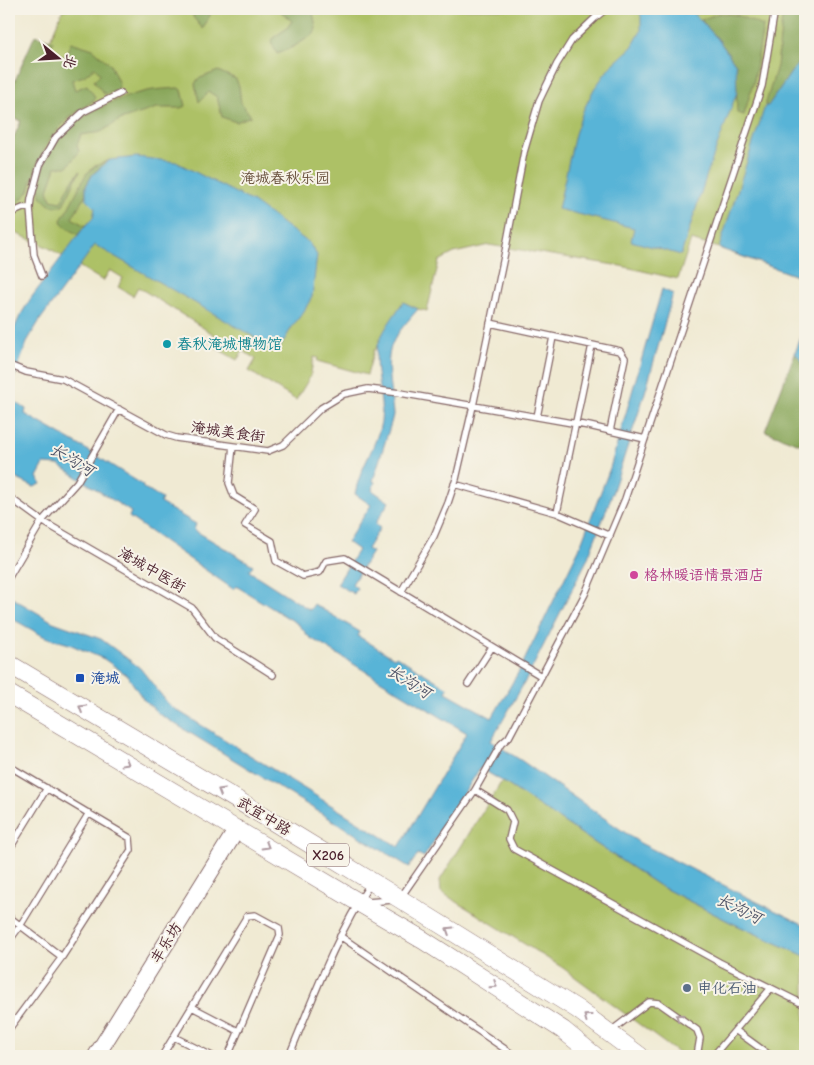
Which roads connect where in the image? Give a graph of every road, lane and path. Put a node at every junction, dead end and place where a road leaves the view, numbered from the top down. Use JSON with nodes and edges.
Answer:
{"nodes":[{"id":1,"x":606,"y":9,"type":"edge"},
{"id":2,"x":775,"y":9,"type":"edge"},
{"id":3,"x":121,"y":93,"type":"dead end"},
{"id":4,"x":30,"y":208,"type":"junction"},
{"id":5,"x":9,"y":214,"type":"edge"},
{"id":6,"x":42,"y":276,"type":"dead end"},
{"id":7,"x":490,"y":323,"type":"junction"},
{"id":8,"x":553,"y":337,"type":"junction"},
{"id":9,"x":592,"y":345,"type":"junction"},
{"id":10,"x":9,"y":365,"type":"edge"},
{"id":11,"x":473,"y":406,"type":"junction"},
{"id":12,"x":119,"y":409,"type":"junction"},
{"id":13,"x":537,"y":417,"type":"junction"},
{"id":14,"x":576,"y":424,"type":"junction"},
{"id":15,"x":610,"y":431,"type":"junction"},
{"id":16,"x":645,"y":439,"type":"junction"},
{"id":17,"x":233,"y":446,"type":"junction"},
{"id":18,"x":454,"y":484,"type":"junction"},
{"id":19,"x":9,"y":498,"type":"edge"},
{"id":20,"x":557,"y":513,"type":"junction"},
{"id":21,"x":42,"y":520,"type":"junction"},
{"id":22,"x":610,"y":536,"type":"junction"},
{"id":23,"x":9,"y":577,"type":"edge"},
{"id":24,"x":401,"y":592,"type":"junction"},
{"id":25,"x":492,"y":647,"type":"junction"},
{"id":26,"x":9,"y":664,"type":"edge"},
{"id":27,"x":273,"y":675,"type":"dead end"},
{"id":28,"x":541,"y":676,"type":"junction"},
{"id":29,"x":468,"y":684,"type":"dead end"},
{"id":30,"x":9,"y":694,"type":"edge"},
{"id":31,"x":9,"y":766,"type":"edge"},
{"id":32,"x":47,"y":788,"type":"junction"},
{"id":33,"x":475,"y":790,"type":"junction"},
{"id":34,"x":89,"y":814,"type":"junction"},
{"id":35,"x":237,"y":829,"type":"junction"},
{"id":36,"x":9,"y":850,"type":"edge"},
{"id":37,"x":371,"y":882,"type":"junction"},
{"id":38,"x":400,"y":900,"type":"junction"},
{"id":39,"x":358,"y":902,"type":"junction"},
{"id":40,"x":9,"y":917,"type":"edge"},
{"id":41,"x":20,"y":926,"type":"junction"},
{"id":42,"x":340,"y":936,"type":"junction"},
{"id":43,"x":9,"y":941,"type":"edge"},
{"id":44,"x":62,"y":957,"type":"junction"},
{"id":45,"x":771,"y":988,"type":"junction"},
{"id":46,"x":805,"y":1005,"type":"edge"},
{"id":47,"x":192,"y":1006,"type":"junction"},
{"id":48,"x":9,"y":1029,"type":"edge"},
{"id":49,"x":735,"y":1030,"type":"junction"},
{"id":50,"x":238,"y":1031,"type":"junction"},
{"id":51,"x":608,"y":1033,"type":"junction"},
{"id":52,"x":174,"y":1037,"type":"junction"},
{"id":53,"x":96,"y":1056,"type":"edge"},
{"id":54,"x":162,"y":1056,"type":"edge"},
{"id":55,"x":212,"y":1056,"type":"edge"},
{"id":56,"x":228,"y":1056,"type":"edge"},
{"id":57,"x":289,"y":1056,"type":"edge"},
{"id":58,"x":515,"y":1056,"type":"edge"},
{"id":59,"x":595,"y":1056,"type":"edge"},
{"id":60,"x":640,"y":1056,"type":"edge"},
{"id":61,"x":697,"y":1056,"type":"edge"},
{"id":62,"x":713,"y":1056,"type":"edge"},
{"id":63,"x":771,"y":1056,"type":"edge"}],
"edges":[{"from":1,"to":7,"type":"lane"},
{"from":2,"to":16,"type":"lane"},
{"from":3,"to":4,"type":"lane"},
{"from":4,"to":5,"type":"lane"},
{"from":4,"to":6,"type":"lane"},
{"from":7,"to":8,"type":"lane"},
{"from":7,"to":11,"type":"lane"},
{"from":8,"to":9,"type":"lane"},
{"from":8,"to":13,"type":"lane"},
{"from":9,"to":14,"type":"lane"},
{"from":9,"to":15,"type":"lane"},
{"from":10,"to":12,"type":"lane","name":"淹城美食街"},
{"from":11,"to":13,"type":"lane","name":"淹城美食街"},
{"from":11,"to":17,"type":"lane","name":"淹城美食街"},
{"from":11,"to":18,"type":"lane"},
{"from":12,"to":17,"type":"lane","name":"淹城美食街"},
{"from":12,"to":21,"type":"lane"},
{"from":13,"to":14,"type":"lane","name":"淹城美食街"},
{"from":14,"to":15,"type":"lane","name":"淹城美食街"},
{"from":14,"to":20,"type":"lane"},
{"from":15,"to":16,"type":"lane","name":"淹城美食街"},
{"from":16,"to":22,"type":"lane"},
{"from":17,"to":24,"type":"lane"},
{"from":18,"to":20,"type":"lane"},
{"from":18,"to":24,"type":"lane"},
{"from":19,"to":21,"type":"lane","name":"淹城中医街"},
{"from":20,"to":22,"type":"lane"},
{"from":21,"to":23,"type":"lane"},
{"from":21,"to":27,"type":"lane","name":"淹城中医街"},
{"from":22,"to":28,"type":"lane"},
{"from":24,"to":25,"type":"lane"},
{"from":25,"to":28,"type":"lane"},
{"from":25,"to":29,"type":"lane"},
{"from":37,"to":26,"type":"main road","name":"武宜中路","number":"X206","one_way":true},
{"from":28,"to":33,"type":"lane"},
{"from":30,"to":35,"type":"main road","name":"武宜中路","number":"X206","one_way":true},
{"from":31,"to":32,"type":"lane"},
{"from":32,"to":34,"type":"lane"},
{"from":32,"to":36,"type":"lane"},
{"from":33,"to":38,"type":"lane"},
{"from":33,"to":45,"type":"lane"},
{"from":34,"to":41,"type":"lane"},
{"from":34,"to":44,"type":"lane"},
{"from":35,"to":39,"type":"main road","name":"武宜中路","number":"X206","one_way":true},
{"from":35,"to":53,"type":"street","name":"丰乐坊"},
{"from":37,"to":38,"type":"main road","name":"武宜中路","number":"X206"},
{"from":37,"to":39,"type":"lane"},
{"from":38,"to":39,"type":"lane"},
{"from":51,"to":38,"type":"main road","name":"武宜中路","number":"X206","one_way":true},
{"from":39,"to":42,"type":"lane"},
{"from":39,"to":59,"type":"main road","name":"武宜中路","number":"X206","one_way":true},
{"from":40,"to":41,"type":"lane"},
{"from":41,"to":43,"type":"lane"},
{"from":41,"to":44,"type":"lane"},
{"from":42,"to":57,"type":"lane"},
{"from":42,"to":58,"type":"lane"},
{"from":44,"to":48,"type":"lane"},
{"from":45,"to":46,"type":"lane"},
{"from":45,"to":49,"type":"lane"},
{"from":47,"to":50,"type":"lane"},
{"from":47,"to":50,"type":"lane"},
{"from":47,"to":52,"type":"lane"},
{"from":49,"to":62,"type":"lane"},
{"from":49,"to":63,"type":"lane"},
{"from":50,"to":56,"type":"lane"},
{"from":51,"to":60,"type":"main road","name":"武宜中路","number":"X206"},
{"from":61,"to":51,"type":"lane","one_way":true},
{"from":52,"to":54,"type":"lane"},
{"from":52,"to":55,"type":"lane"}]}
